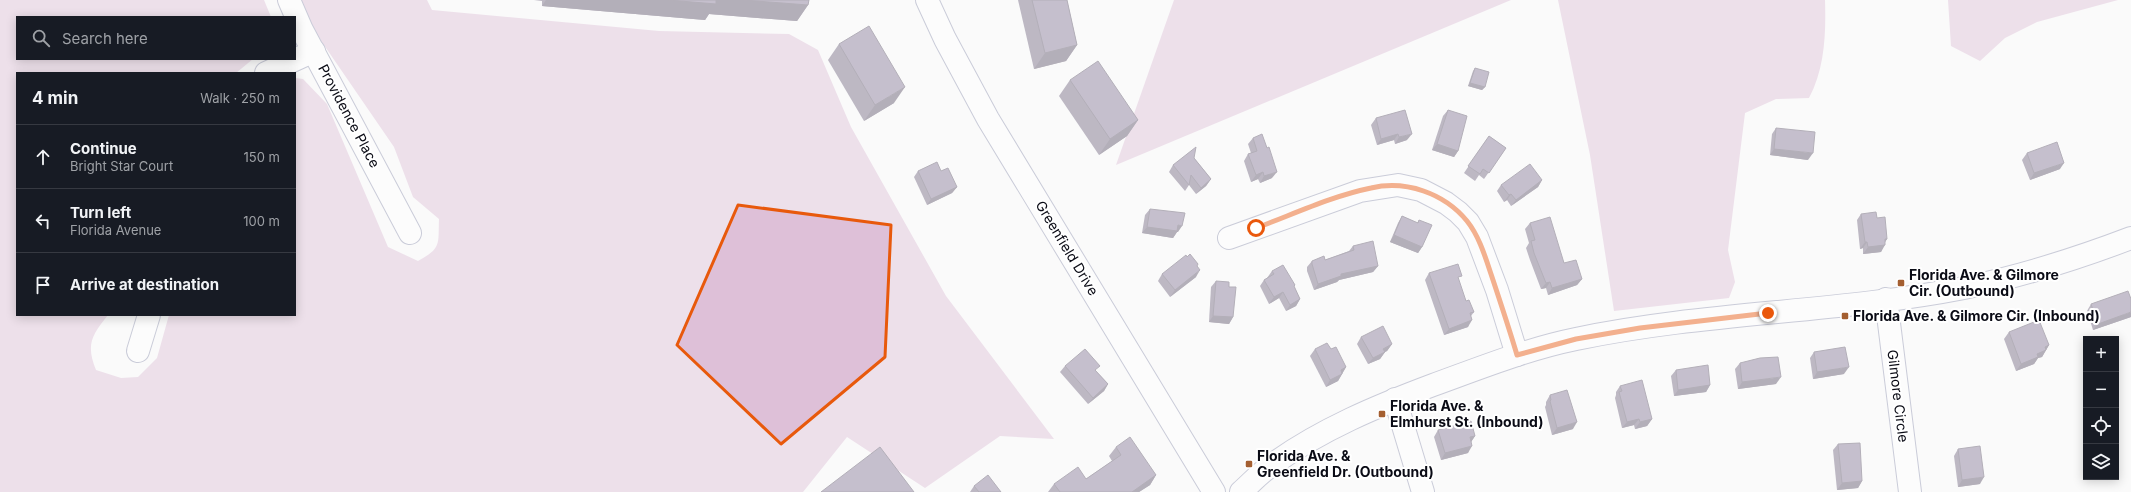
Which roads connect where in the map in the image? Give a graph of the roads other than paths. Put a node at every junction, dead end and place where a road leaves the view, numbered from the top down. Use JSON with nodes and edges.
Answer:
{"nodes":[{"id":1,"x":289,"y":0,"type":"edge"},
{"id":2,"x":928,"y":0,"type":"edge"},
{"id":3,"x":314,"y":51,"type":"junction"},
{"id":4,"x":296,"y":59,"type":"edge"},
{"id":5,"x":294,"y":60,"type":"edge"},
{"id":6,"x":268,"y":72,"type":"edge"},
{"id":7,"x":410,"y":233,"type":"dead end"},
{"id":8,"x":1229,"y":238,"type":"dead end"},
{"id":9,"x":2131,"y":238,"type":"edge"},
{"id":10,"x":1886,"y":299,"type":"junction"},
{"id":11,"x":149,"y":316,"type":"edge"},
{"id":12,"x":138,"y":351,"type":"dead end"},
{"id":13,"x":1517,"y":355,"type":"junction"},
{"id":14,"x":1395,"y":399,"type":"junction"},
{"id":15,"x":1214,"y":492,"type":"edge"},
{"id":16,"x":1241,"y":492,"type":"edge"},
{"id":17,"x":1423,"y":492,"type":"edge"},
{"id":18,"x":1910,"y":492,"type":"edge"}],
"edges":[{"from":1,"to":3,"type":"street","name":"Providence Place"},
{"from":2,"to":15,"type":"street","name":"Greenfield Drive"},
{"from":3,"to":4,"type":"street"},
{"from":3,"to":7,"type":"street","name":"Providence Place"},
{"from":5,"to":6,"type":"street"},
{"from":8,"to":13,"type":"street"},
{"from":9,"to":10,"type":"street"},
{"from":10,"to":13,"type":"street"},
{"from":10,"to":18,"type":"street","name":"Gilmore Circle"},
{"from":11,"to":12,"type":"street"},
{"from":13,"to":14,"type":"street"},
{"from":14,"to":16,"type":"street"},
{"from":14,"to":17,"type":"street"}]}
